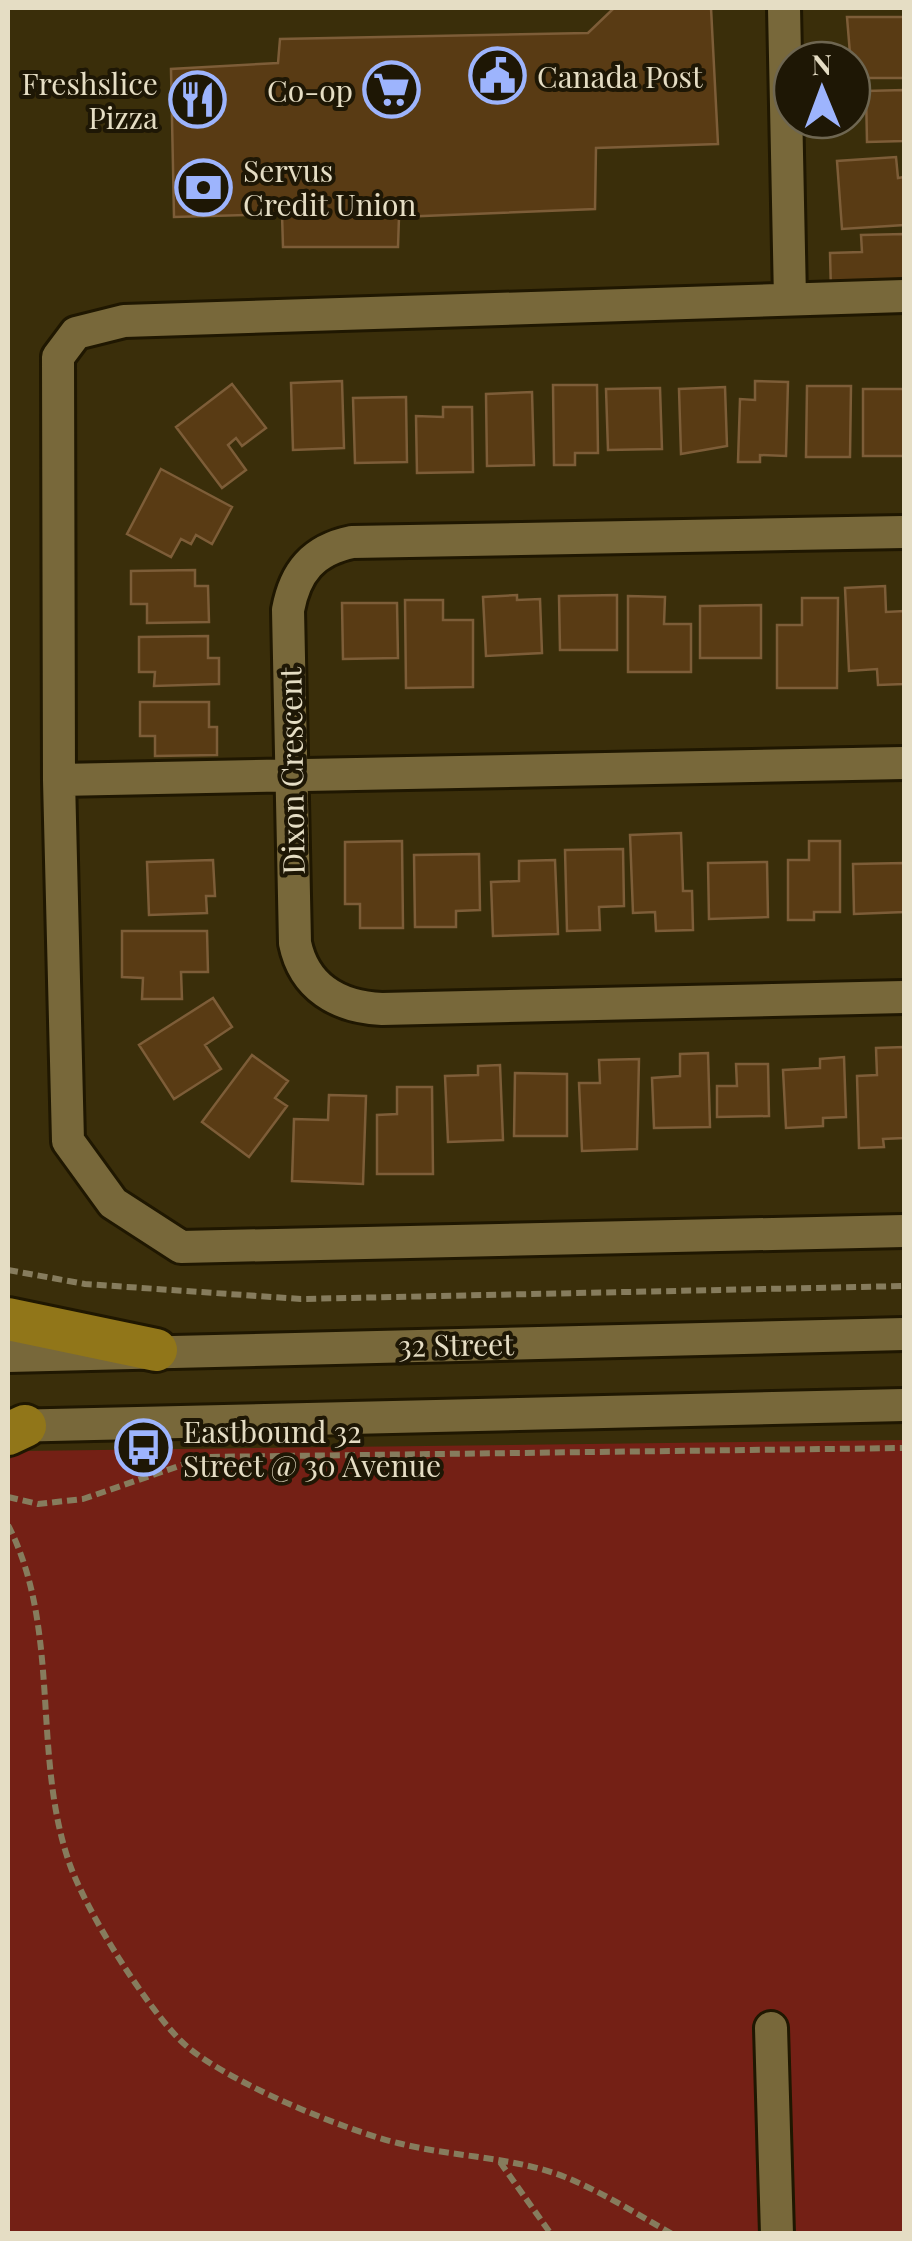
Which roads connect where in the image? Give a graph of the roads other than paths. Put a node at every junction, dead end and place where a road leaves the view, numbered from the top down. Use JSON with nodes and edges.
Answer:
{"nodes":[{"id":1,"x":784,"y":8,"type":"edge"},
{"id":2,"x":904,"y":296,"type":"edge"},
{"id":3,"x":790,"y":298,"type":"junction"},
{"id":4,"x":904,"y":532,"type":"edge"},
{"id":5,"x":904,"y":763,"type":"edge"},
{"id":6,"x":292,"y":778,"type":"junction"},
{"id":7,"x":59,"y":780,"type":"junction"},
{"id":8,"x":904,"y":997,"type":"edge"},
{"id":9,"x":904,"y":1231,"type":"edge"},
{"id":10,"x":8,"y":1318,"type":"edge"},
{"id":11,"x":904,"y":1334,"type":"edge"},
{"id":12,"x":156,"y":1350,"type":"junction"},
{"id":13,"x":8,"y":1356,"type":"edge"},
{"id":14,"x":904,"y":1405,"type":"edge"},
{"id":15,"x":13,"y":1429,"type":"edge"},
{"id":16,"x":771,"y":2028,"type":"dead end"},
{"id":17,"x":778,"y":2234,"type":"edge"}],
"edges":[{"from":1,"to":3,"type":"street"},
{"from":2,"to":3,"type":"street"},
{"from":3,"to":7,"type":"street"},
{"from":4,"to":6,"type":"street","name":"Dixon Crescent"},
{"from":5,"to":6,"type":"street"},
{"from":6,"to":7,"type":"street"},
{"from":6,"to":8,"type":"street","name":"Dixon Crescent"},
{"from":7,"to":9,"type":"street"},
{"from":10,"to":12,"type":"main road"},
{"from":11,"to":12,"type":"street","name":"32 Street"},
{"from":12,"to":13,"type":"street","name":"32 Street"},
{"from":14,"to":15,"type":"street"},
{"from":16,"to":17,"type":"street"}]}
